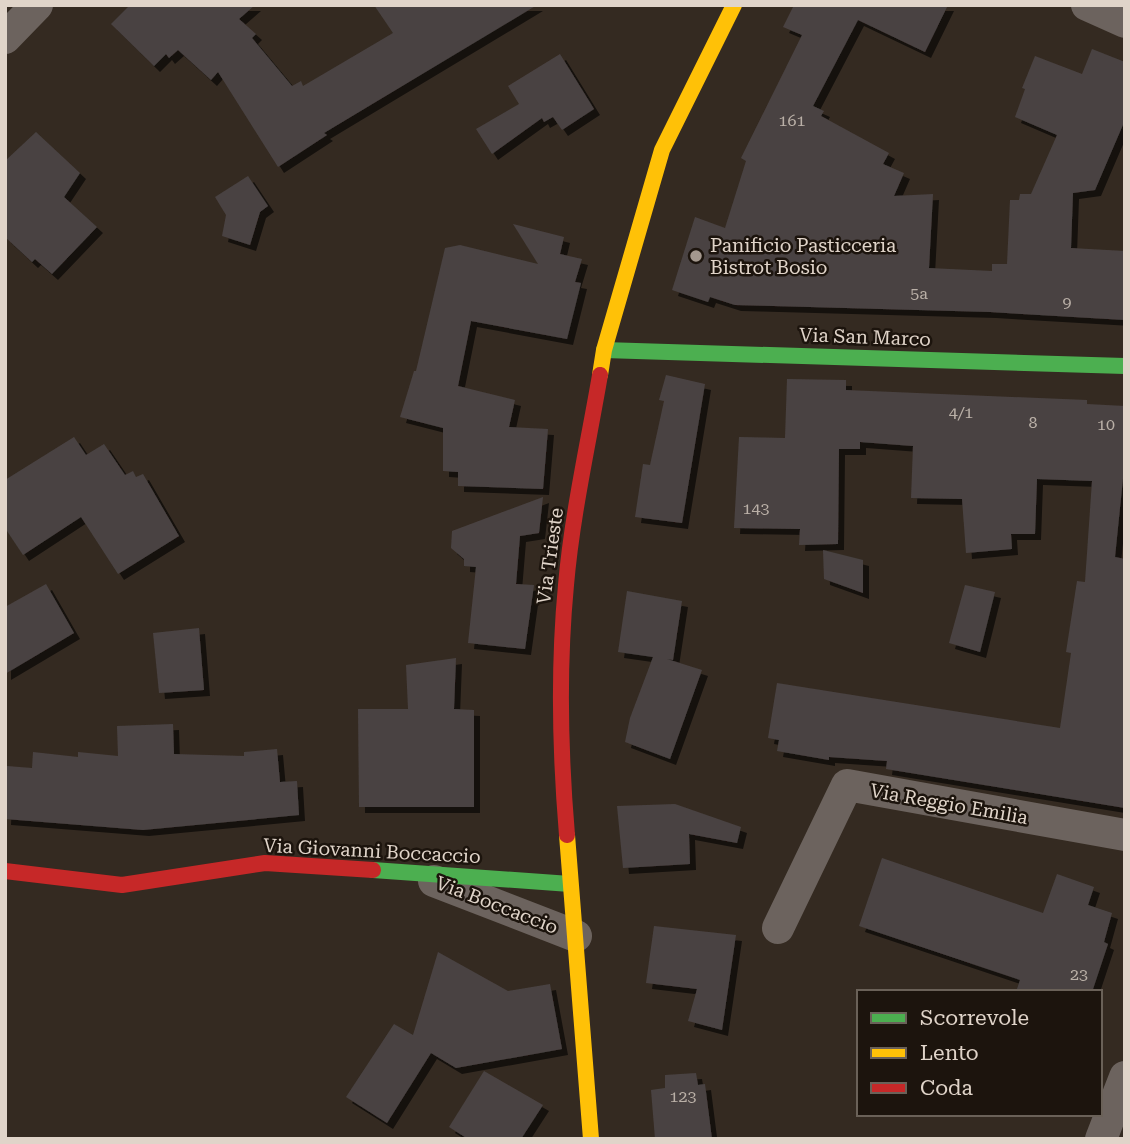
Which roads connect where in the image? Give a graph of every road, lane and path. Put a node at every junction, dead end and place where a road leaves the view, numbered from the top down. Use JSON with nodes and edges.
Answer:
{"nodes":[{"id":1,"x":37,"y":5,"type":"edge"},
{"id":2,"x":734,"y":5,"type":"edge"},
{"id":3,"x":1087,"y":5,"type":"edge"},
{"id":4,"x":1125,"y":22,"type":"edge"},
{"id":5,"x":5,"y":38,"type":"edge"},
{"id":6,"x":604,"y":350,"type":"junction"},
{"id":7,"x":1125,"y":366,"type":"edge"},
{"id":8,"x":1125,"y":835,"type":"edge"},
{"id":9,"x":5,"y":871,"type":"edge"},
{"id":10,"x":417,"y":874,"type":"junction"},
{"id":11,"x":570,"y":884,"type":"junction"},
{"id":12,"x":778,"y":928,"type":"dead end"},
{"id":13,"x":576,"y":936,"type":"junction"},
{"id":14,"x":1125,"y":1077,"type":"edge"},
{"id":15,"x":591,"y":1139,"type":"edge"},
{"id":16,"x":1101,"y":1139,"type":"edge"}],
"edges":[{"from":1,"to":5,"type":"street"},
{"from":2,"to":6,"type":"street","name":"Via Trieste"},
{"from":3,"to":4,"type":"street"},
{"from":6,"to":7,"type":"street","name":"Via San Marco"},
{"from":6,"to":11,"type":"street","name":"Via Trieste"},
{"from":8,"to":12,"type":"street","name":"Via Reggio Emilia"},
{"from":9,"to":10,"type":"street","name":"Via Giovanni Boccaccio"},
{"from":10,"to":11,"type":"street","name":"Via Giovanni Boccaccio"},
{"from":10,"to":13,"type":"street","name":"Via Boccaccio"},
{"from":11,"to":13,"type":"street","name":"Via Trieste"},
{"from":13,"to":15,"type":"street","name":"Via Trieste"},
{"from":14,"to":16,"type":"street"}]}
